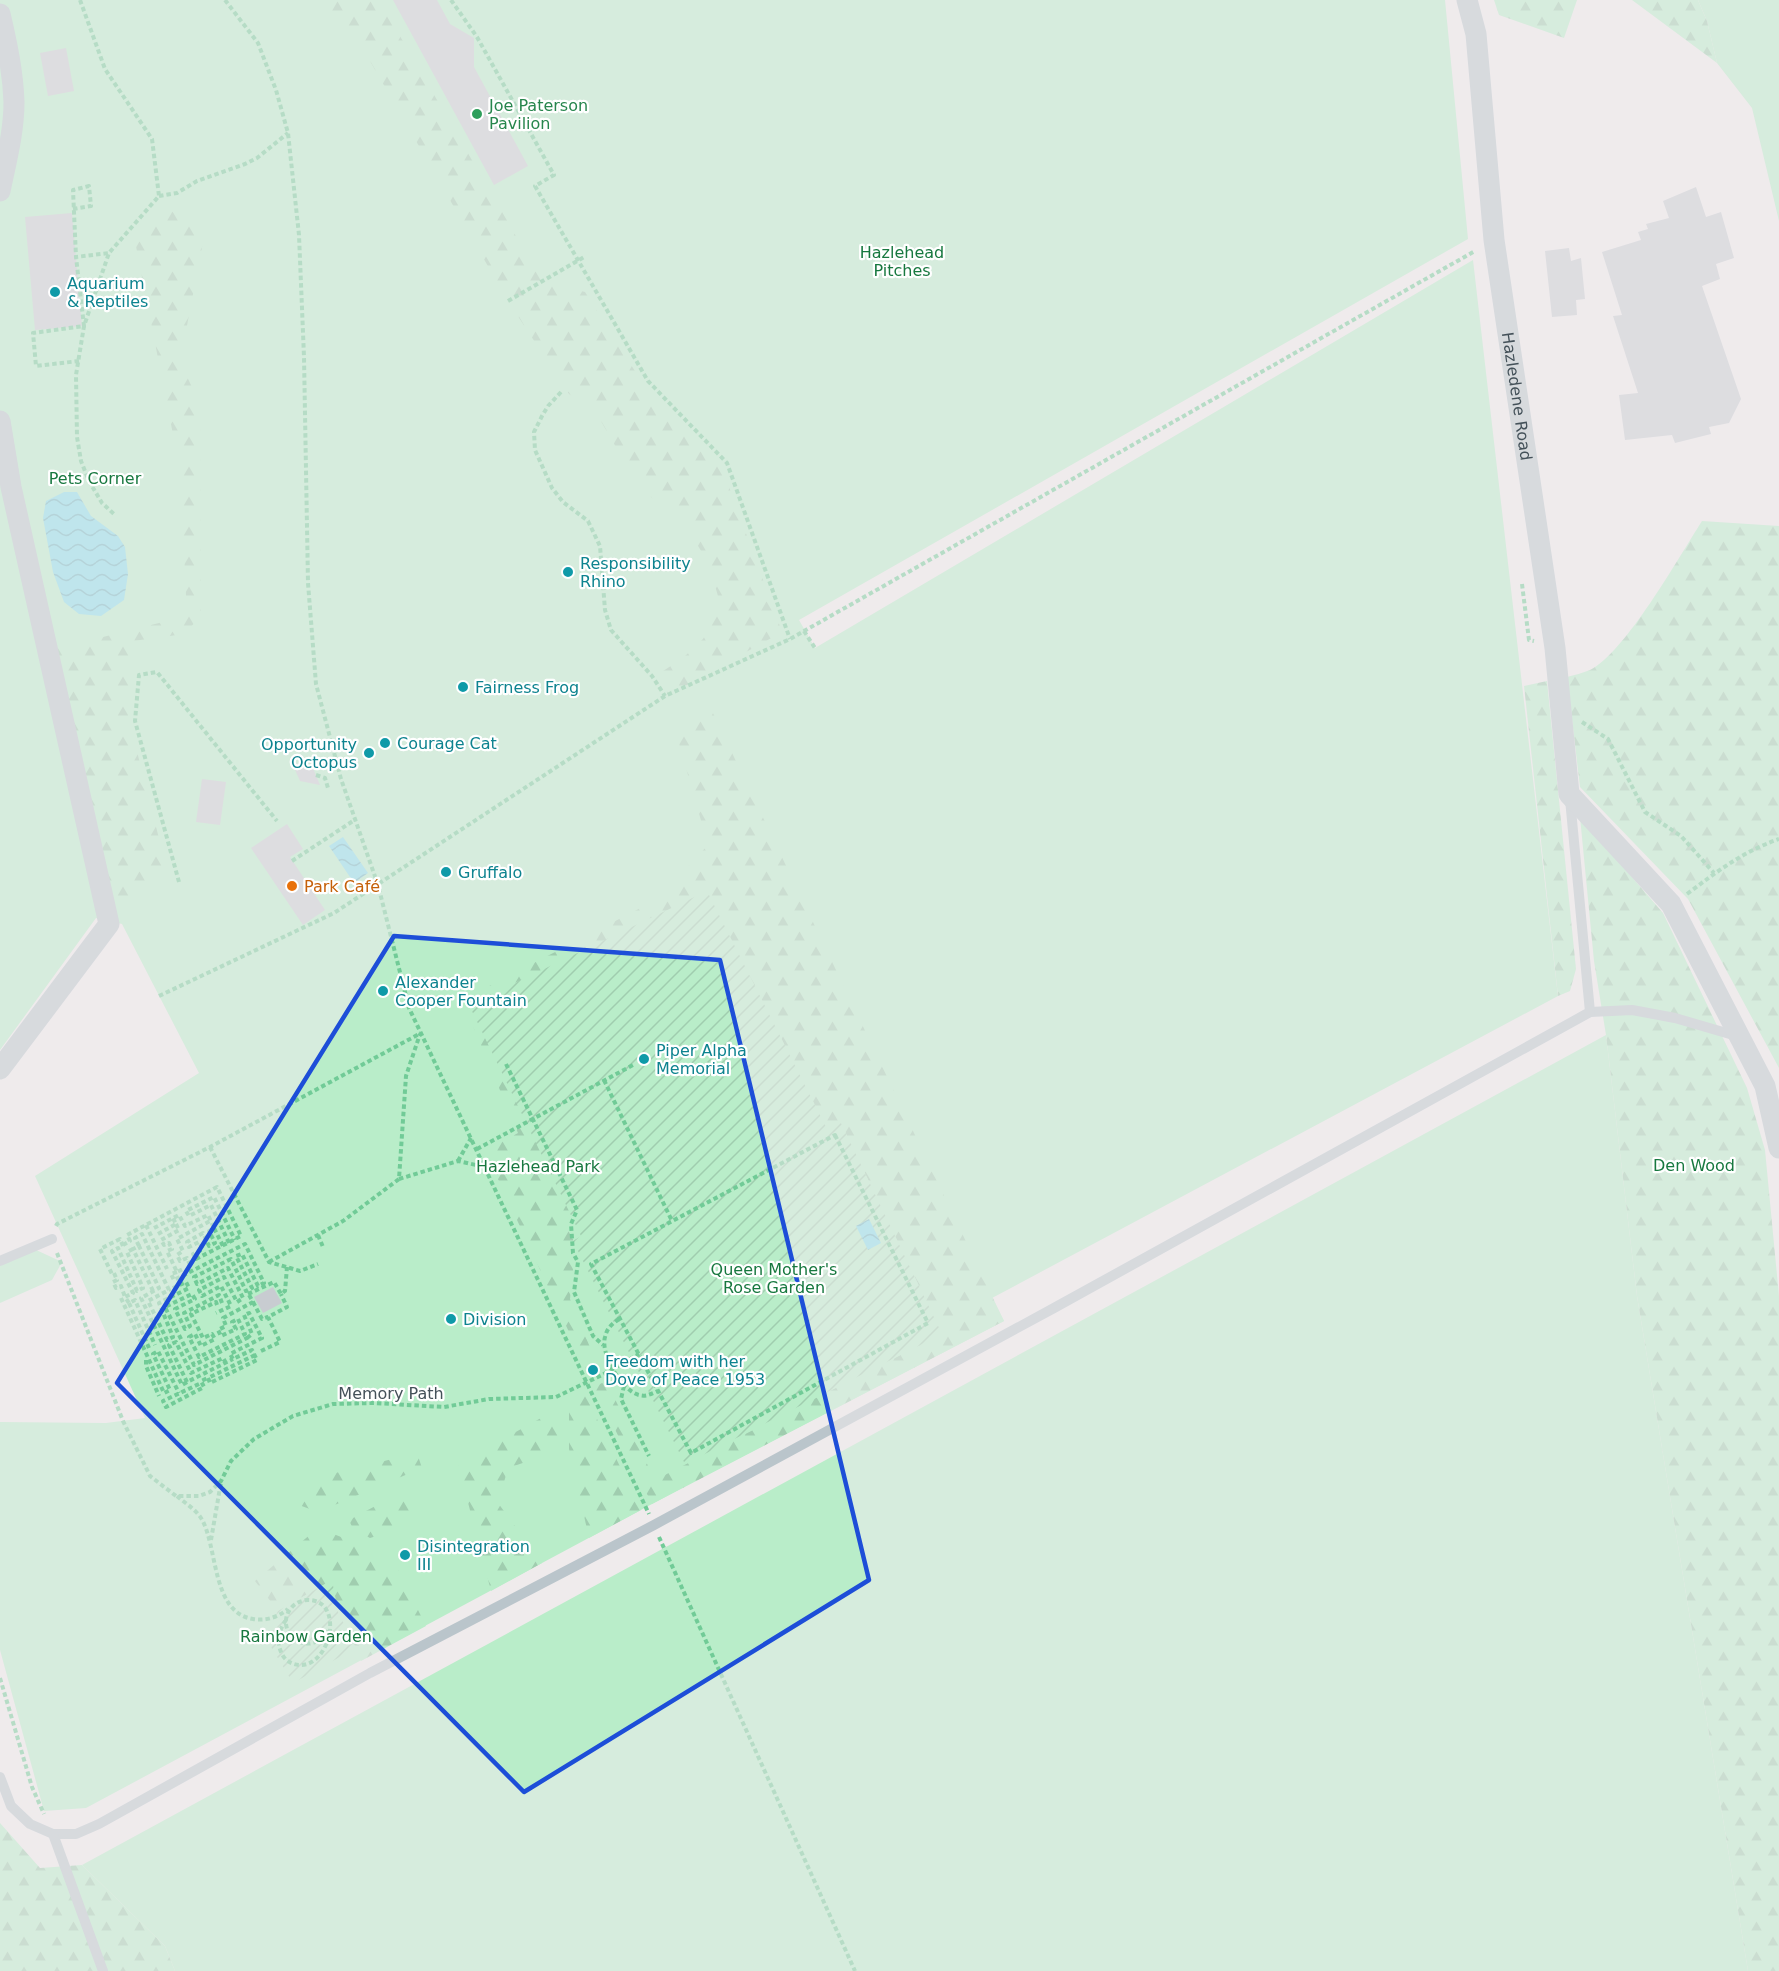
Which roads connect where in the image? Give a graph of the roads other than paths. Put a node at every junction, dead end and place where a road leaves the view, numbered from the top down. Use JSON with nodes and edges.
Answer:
{"nodes":[{"id":1,"x":1467,"y":0,"type":"edge"},
{"id":2,"x":0,"y":14,"type":"edge"},
{"id":3,"x":0,"y":190,"type":"edge"},
{"id":4,"x":0,"y":421,"type":"edge"},
{"id":5,"x":1569,"y":794,"type":"junction"},
{"id":6,"x":1590,"y":1012,"type":"junction"},
{"id":7,"x":1740,"y":1038,"type":"junction"},
{"id":8,"x":0,"y":1069,"type":"edge"},
{"id":9,"x":1779,"y":1148,"type":"edge"},
{"id":10,"x":52,"y":1239,"type":"road end"},
{"id":11,"x":0,"y":1261,"type":"edge"},
{"id":12,"x":0,"y":1777,"type":"edge"},
{"id":13,"x":53,"y":1834,"type":"junction"},
{"id":14,"x":103,"y":1971,"type":"edge"}],
"edges":[{"from":1,"to":5,"type":"street","name":"Hazledene Road"},
{"from":2,"to":3,"type":"street"},
{"from":4,"to":8,"type":"street"},
{"from":5,"to":6,"type":"lane"},
{"from":5,"to":7,"type":"street"},
{"from":6,"to":7,"type":"lane"},
{"from":6,"to":13,"type":"lane"},
{"from":7,"to":9,"type":"street"},
{"from":10,"to":11,"type":"lane"},
{"from":12,"to":13,"type":"lane"},
{"from":13,"to":14,"type":"lane"}]}
